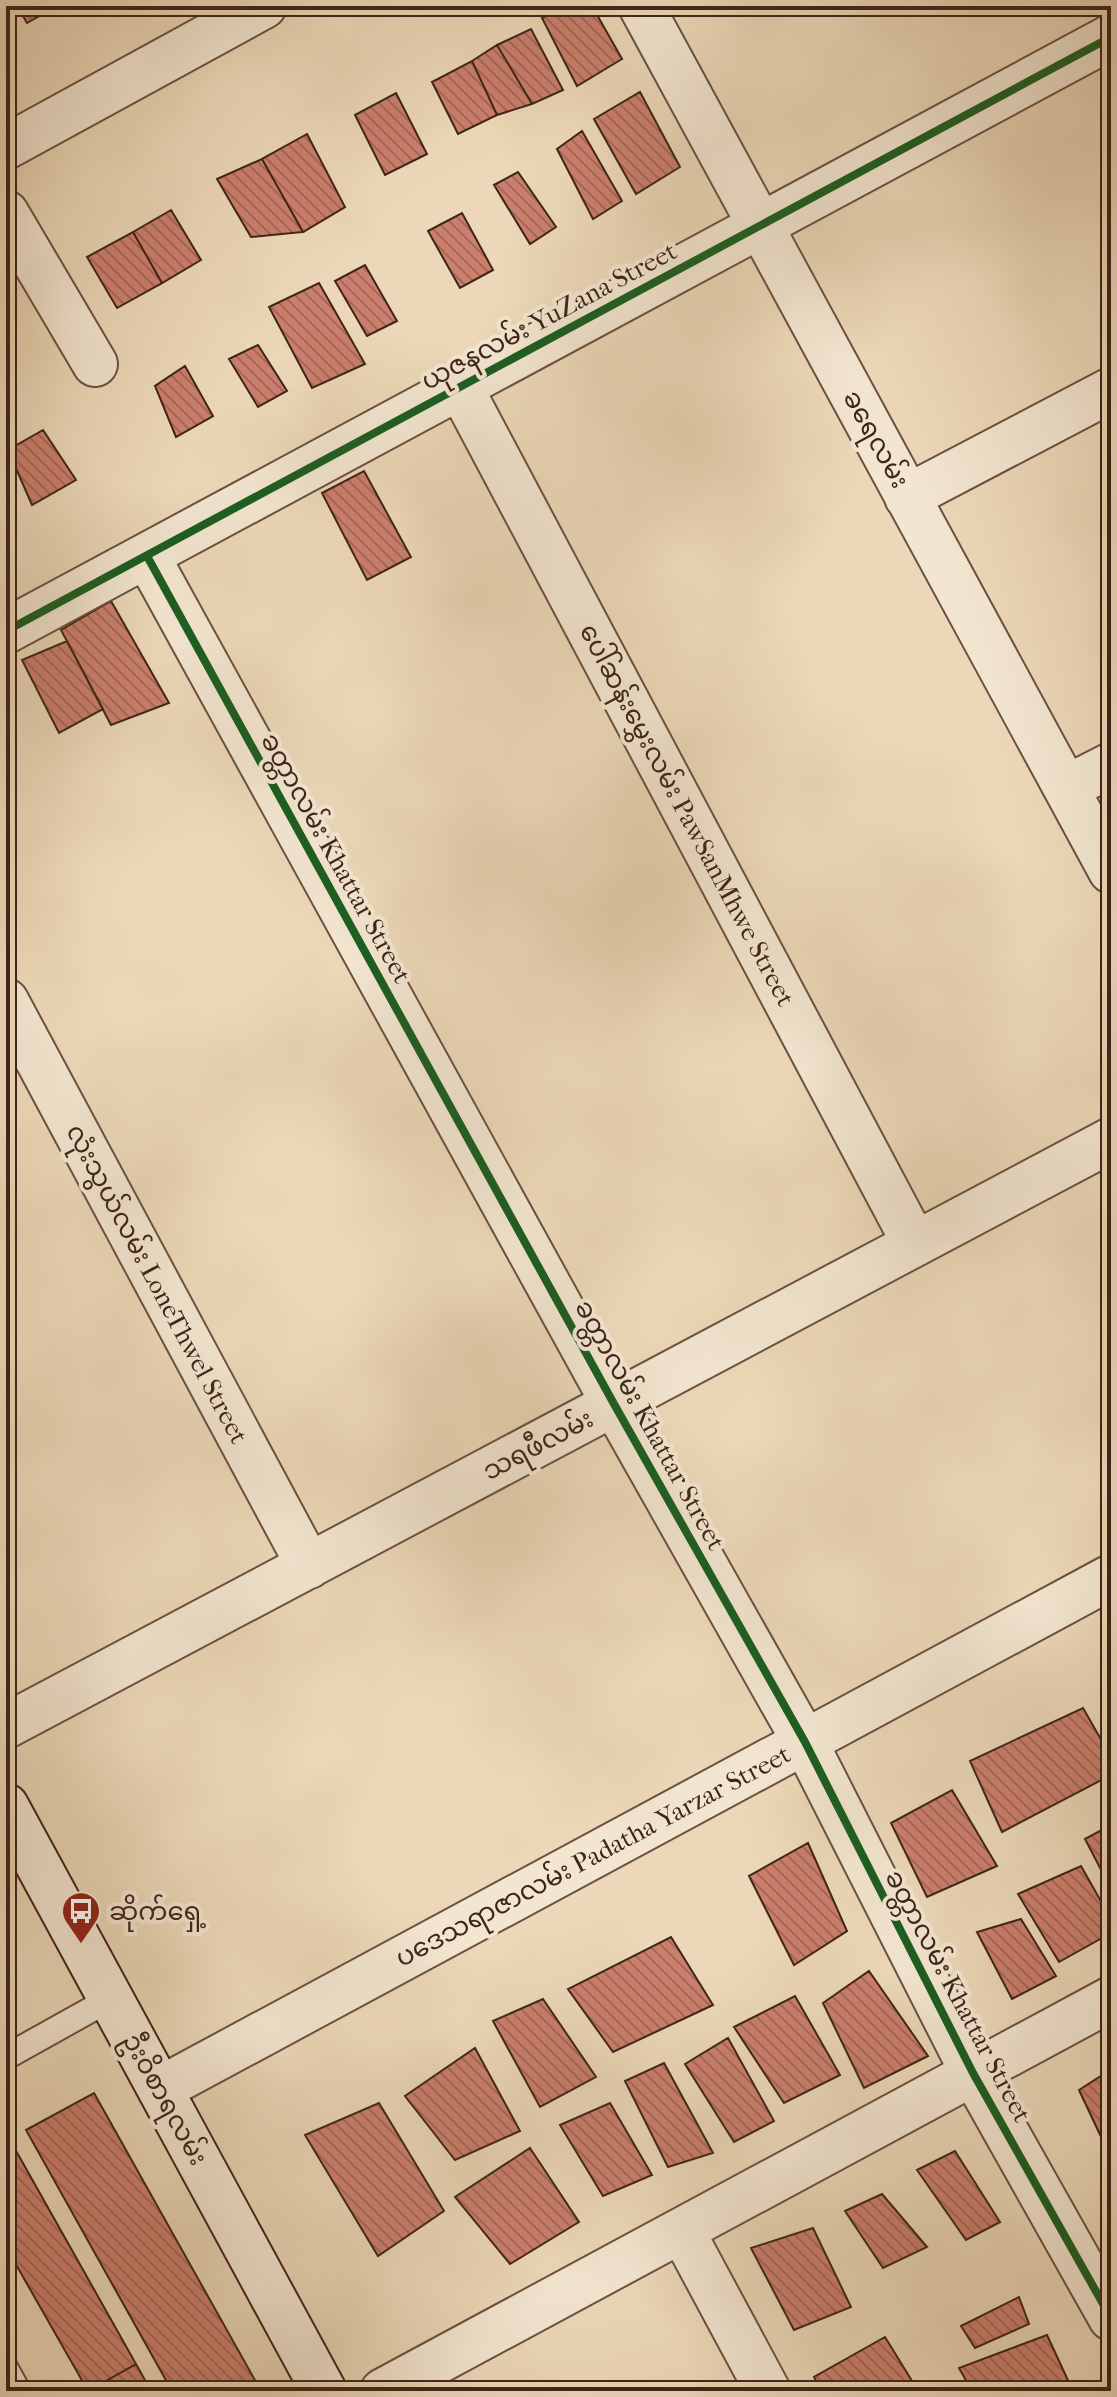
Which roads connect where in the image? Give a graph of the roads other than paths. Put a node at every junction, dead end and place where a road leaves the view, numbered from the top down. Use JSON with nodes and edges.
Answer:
{"nodes":[{"id":1,"x":264,"y":6,"type":"edge"},
{"id":2,"x":641,"y":6,"type":"edge"},
{"id":3,"x":1111,"y":37,"type":"edge"},
{"id":4,"x":6,"y":147,"type":"edge"},
{"id":5,"x":6,"y":213,"type":"edge"},
{"id":6,"x":760,"y":226,"type":"junction"},
{"id":7,"x":95,"y":364,"type":"dead end"},
{"id":8,"x":460,"y":387,"type":"junction"},
{"id":9,"x":1111,"y":390,"type":"edge"},
{"id":10,"x":907,"y":497,"type":"junction"},
{"id":11,"x":147,"y":556,"type":"junction"},
{"id":12,"x":6,"y":631,"type":"edge"},
{"id":13,"x":1111,"y":765,"type":"edge"},
{"id":14,"x":1066,"y":788,"type":"junction"},
{"id":15,"x":1111,"y":871,"type":"edge"},
{"id":16,"x":6,"y":1001,"type":"edge"},
{"id":17,"x":1111,"y":1140,"type":"edge"},
{"id":18,"x":915,"y":1244,"type":"junction"},
{"id":19,"x":614,"y":1404,"type":"junction"},
{"id":20,"x":309,"y":1566,"type":"junction"},
{"id":21,"x":1111,"y":1577,"type":"edge"},
{"id":22,"x":6,"y":1726,"type":"edge"},
{"id":23,"x":805,"y":1742,"type":"junction"},
{"id":24,"x":6,"y":1806,"type":"edge"},
{"id":25,"x":110,"y":1999,"type":"junction"},
{"id":26,"x":1111,"y":1999,"type":"edge"},
{"id":27,"x":6,"y":2057,"type":"edge"},
{"id":28,"x":973,"y":2073,"type":"junction"},
{"id":29,"x":160,"y":2089,"type":"junction"},
{"id":30,"x":682,"y":2231,"type":"junction"},
{"id":31,"x":1111,"y":2318,"type":"edge"},
{"id":32,"x":6,"y":2369,"type":"edge"},
{"id":33,"x":18,"y":2391,"type":"edge"},
{"id":34,"x":324,"y":2391,"type":"edge"},
{"id":35,"x":383,"y":2391,"type":"edge"},
{"id":36,"x":768,"y":2391,"type":"edge"}],
"edges":[{"from":1,"to":4,"type":"street"},
{"from":2,"to":6,"type":"street","name":"ခရေလမ်း"},
{"from":3,"to":6,"type":"street","name":"ယုဇနလမ်း YuZana Street"},
{"from":5,"to":7,"type":"street"},
{"from":6,"to":8,"type":"street","name":"ယုဇနလမ်း YuZana Street"},
{"from":6,"to":10,"type":"street","name":"ခရေလမ်း"},
{"from":8,"to":11,"type":"street","name":"ယုဇနလမ်း YuZana Street"},
{"from":8,"to":18,"type":"street","name":"ပေါ်ဆန်းမွှေးလမ်း PawSanMhwe Street"},
{"from":9,"to":10,"type":"street"},
{"from":10,"to":14,"type":"street","name":"ခရေလမ်း"},
{"from":11,"to":12,"type":"street","name":"ယုဇနလမ်း YuZana Street"},
{"from":11,"to":19,"type":"street","name":"ခတ္တာလမ်း Khattar Street"},
{"from":13,"to":14,"type":"street"},
{"from":14,"to":15,"type":"street","name":"ခရေလမ်း"},
{"from":16,"to":20,"type":"street","name":"လုံးသွယ်လမ်း LoneThwel Street"},
{"from":17,"to":18,"type":"street","name":"သရဖီလမ်း"},
{"from":18,"to":19,"type":"street","name":"သရဖီလမ်း"},
{"from":19,"to":20,"type":"street","name":"သရဖီလမ်း"},
{"from":19,"to":23,"type":"street","name":"ခတ္တာလမ်း Khattar Street"},
{"from":20,"to":22,"type":"street","name":"သရဖီလမ်း"},
{"from":21,"to":23,"type":"street","name":"ပဒေသရာဇာလမ်း Padatha Yarzar Street"},
{"from":23,"to":28,"type":"street","name":"ခတ္တာလမ်း Khattar Street"},
{"from":23,"to":29,"type":"street","name":"ပဒေသရာဇာလမ်း Padatha Yarzar Street"},
{"from":24,"to":25,"type":"street","name":"ဦးဝိစာရလမ်း"},
{"from":25,"to":27,"type":"lane"},
{"from":25,"to":29,"type":"street","name":"ဦးဝိစာရလမ်း"},
{"from":26,"to":28,"type":"street"},
{"from":28,"to":30,"type":"street"},
{"from":28,"to":31,"type":"street","name":"ခတ္တာလမ်း Khattar Street"},
{"from":29,"to":34,"type":"street","name":"ဦးဝိစာရလမ်း"},
{"from":30,"to":35,"type":"street"},
{"from":30,"to":36,"type":"street"},
{"from":32,"to":33,"type":"lane"}]}
